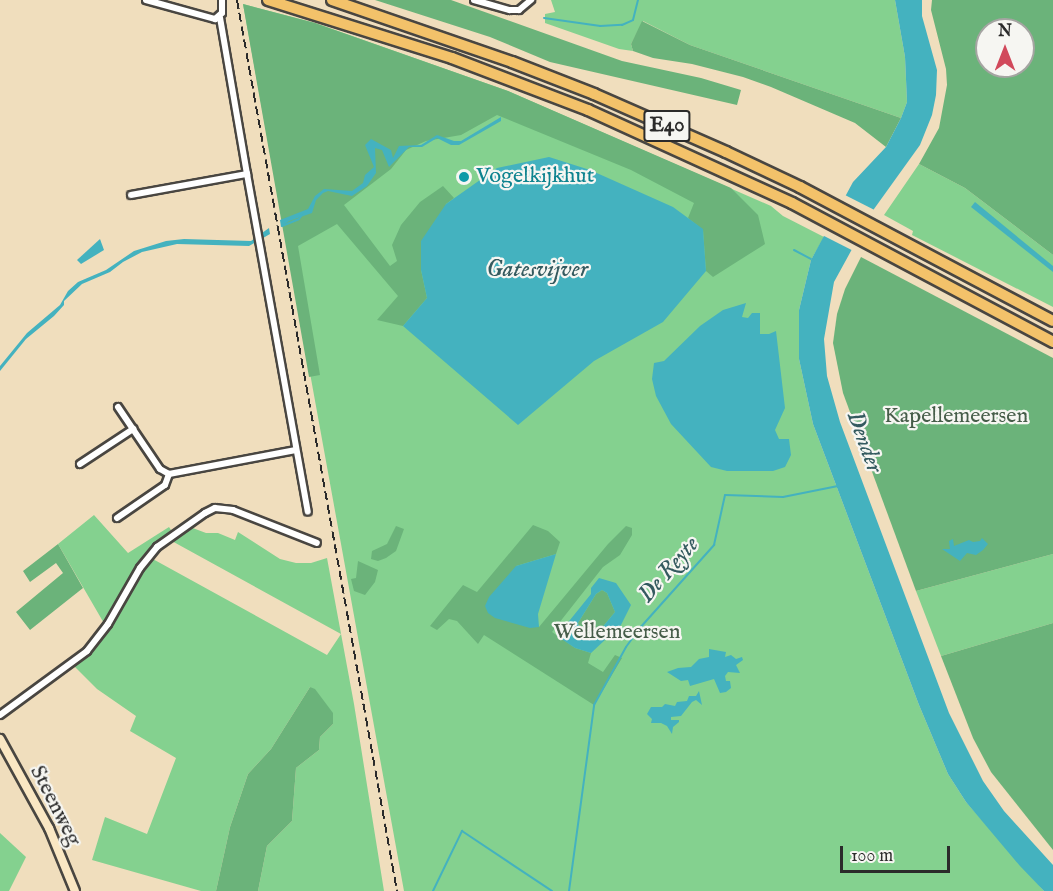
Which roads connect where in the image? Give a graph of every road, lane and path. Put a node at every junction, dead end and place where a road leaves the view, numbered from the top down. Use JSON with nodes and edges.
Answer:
{"nodes":[{"id":1,"x":146,"y":0,"type":"edge"},
{"id":2,"x":222,"y":0,"type":"edge"},
{"id":3,"x":268,"y":0,"type":"edge"},
{"id":4,"x":332,"y":0,"type":"edge"},
{"id":5,"x":474,"y":0,"type":"edge"},
{"id":6,"x":531,"y":0,"type":"edge"},
{"id":7,"x":220,"y":17,"type":"junction"},
{"id":8,"x":247,"y":174,"type":"junction"},
{"id":9,"x":131,"y":195,"type":"dead end"},
{"id":10,"x":1053,"y":321,"type":"edge"},
{"id":11,"x":1053,"y":342,"type":"edge"},
{"id":12,"x":118,"y":407,"type":"dead end"},
{"id":13,"x":133,"y":429,"type":"junction"},
{"id":14,"x":296,"y":450,"type":"junction"},
{"id":15,"x":80,"y":464,"type":"dead end"},
{"id":16,"x":169,"y":474,"type":"junction"},
{"id":17,"x":308,"y":512,"type":"dead end"},
{"id":18,"x":117,"y":518,"type":"dead end"},
{"id":19,"x":316,"y":543,"type":"dead end"},
{"id":20,"x":0,"y":715,"type":"edge"},
{"id":21,"x":0,"y":739,"type":"edge"},
{"id":22,"x":3,"y":752,"type":"edge"},
{"id":23,"x":75,"y":891,"type":"edge"}],
"edges":[{"from":1,"to":7,"type":"street"},
{"from":2,"to":7,"type":"street"},
{"from":3,"to":11,"type":"highway","number":"E40"},
{"from":4,"to":10,"type":"highway","number":"E40"},
{"from":5,"to":6,"type":"street"},
{"from":7,"to":8,"type":"street"},
{"from":8,"to":9,"type":"street"},
{"from":8,"to":14,"type":"street"},
{"from":12,"to":13,"type":"street"},
{"from":13,"to":15,"type":"street"},
{"from":13,"to":16,"type":"street"},
{"from":14,"to":16,"type":"street"},
{"from":14,"to":17,"type":"street"},
{"from":16,"to":18,"type":"street"},
{"from":19,"to":20,"type":"street"},
{"from":21,"to":22,"type":"main road","name":"Steenweg"},
{"from":22,"to":23,"type":"main road","name":"Steenweg"}]}
